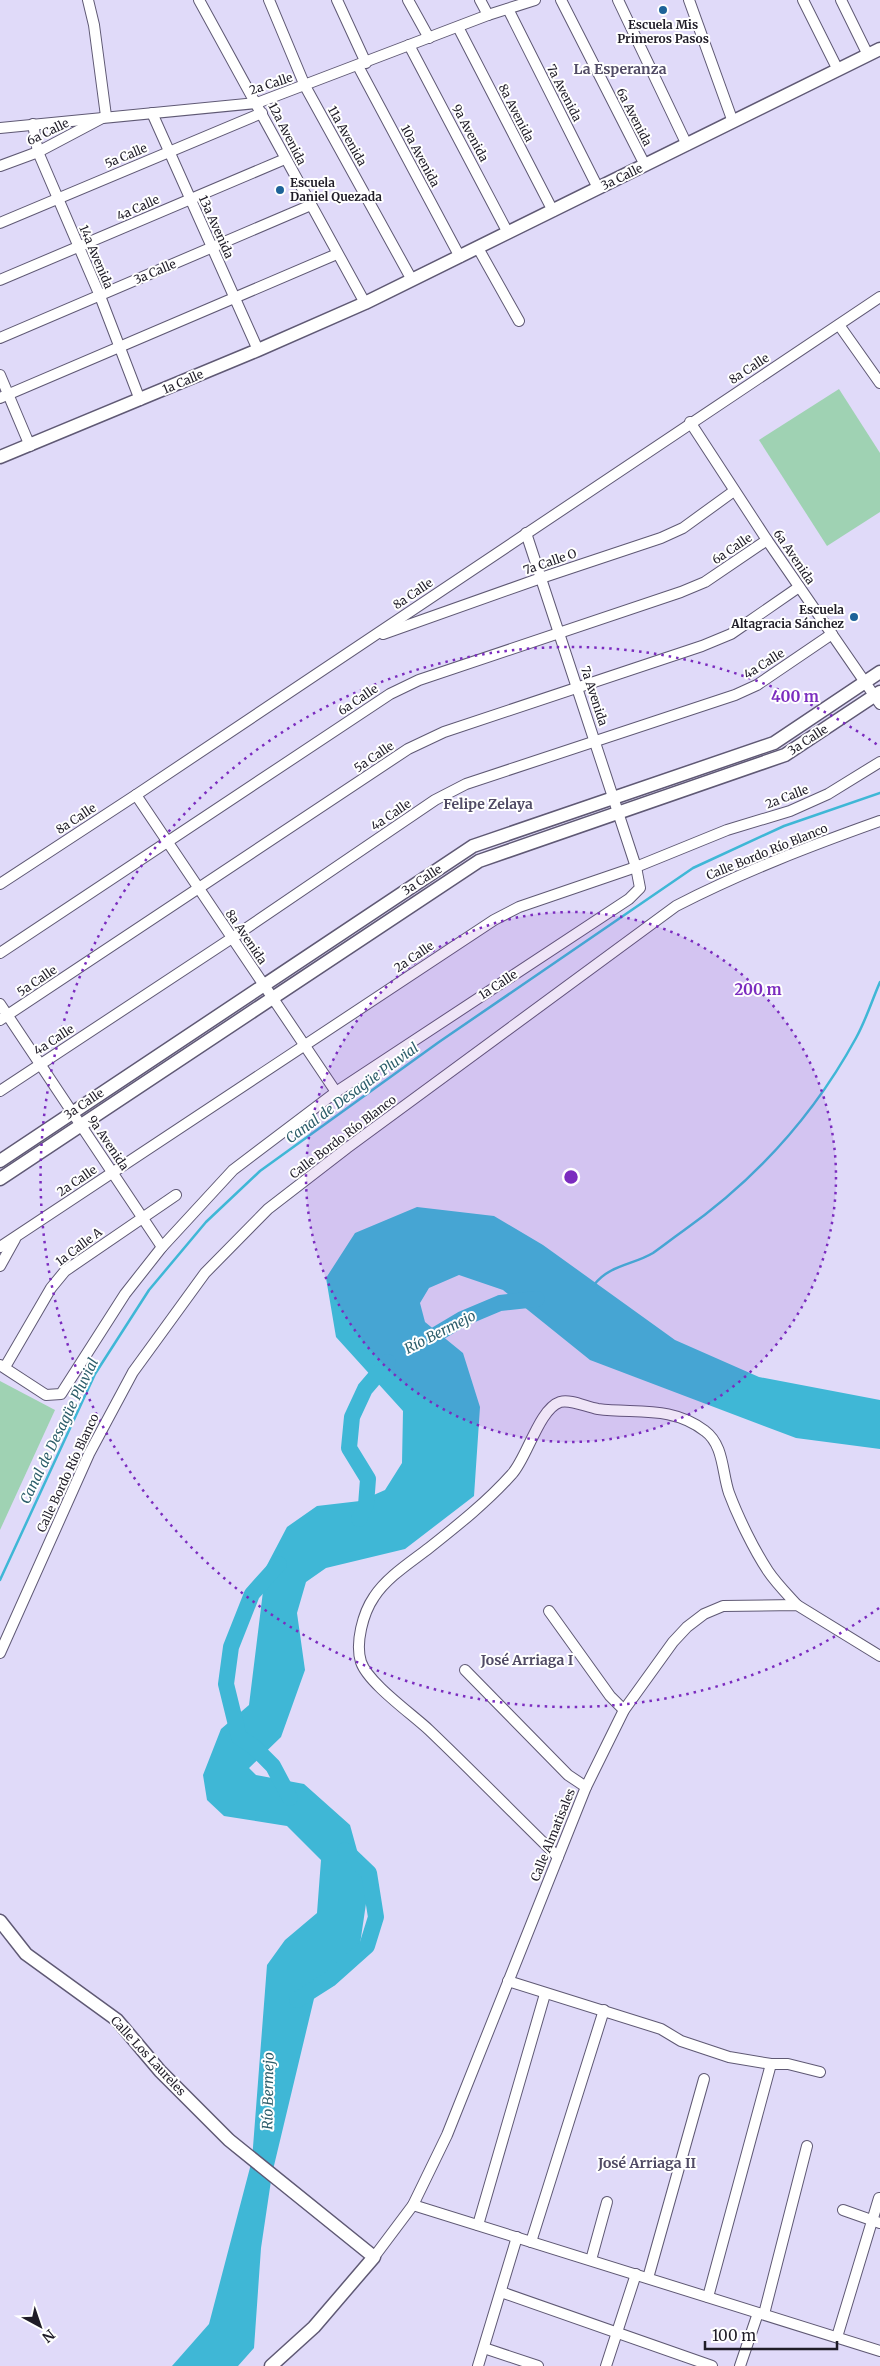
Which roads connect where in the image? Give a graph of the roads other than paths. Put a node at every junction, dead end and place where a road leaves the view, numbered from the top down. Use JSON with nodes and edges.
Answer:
{"nodes":[{"id":1,"x":88,"y":0,"type":"edge"},
{"id":2,"x":200,"y":0,"type":"edge"},
{"id":3,"x":269,"y":0,"type":"edge"},
{"id":4,"x":337,"y":0,"type":"edge"},
{"id":5,"x":408,"y":0,"type":"edge"},
{"id":6,"x":480,"y":0,"type":"edge"},
{"id":7,"x":535,"y":0,"type":"edge"},
{"id":8,"x":561,"y":0,"type":"edge"},
{"id":9,"x":618,"y":0,"type":"edge"},
{"id":10,"x":689,"y":0,"type":"edge"},
{"id":11,"x":803,"y":0,"type":"edge"},
{"id":12,"x":841,"y":0,"type":"edge"},
{"id":13,"x":508,"y":8,"type":"junction"},
{"id":14,"x":488,"y":15,"type":"junction"},
{"id":15,"x":458,"y":27,"type":"junction"},
{"id":16,"x":429,"y":38,"type":"junction"},
{"id":17,"x":409,"y":45,"type":"junction"},
{"id":18,"x":880,"y":49,"type":"edge"},
{"id":19,"x":868,"y":55,"type":"junction"},
{"id":20,"x":362,"y":65,"type":"junction"},
{"id":21,"x":838,"y":70,"type":"junction"},
{"id":22,"x":305,"y":86,"type":"junction"},
{"id":23,"x":257,"y":103,"type":"junction"},
{"id":24,"x":152,"y":113,"type":"junction"},
{"id":25,"x":262,"y":114,"type":"junction"},
{"id":26,"x":106,"y":116,"type":"junction"},
{"id":27,"x":733,"y":122,"type":"junction"},
{"id":28,"x":33,"y":124,"type":"junction"},
{"id":29,"x":0,"y":128,"type":"edge"},
{"id":30,"x":687,"y":145,"type":"junction"},
{"id":31,"x":169,"y":151,"type":"junction"},
{"id":32,"x":38,"y":152,"type":"junction"},
{"id":33,"x":285,"y":158,"type":"junction"},
{"id":34,"x":0,"y":166,"type":"edge"},
{"id":35,"x":645,"y":166,"type":"junction"},
{"id":36,"x":598,"y":188,"type":"junction"},
{"id":37,"x":57,"y":198,"type":"junction"},
{"id":38,"x":190,"y":199,"type":"junction"},
{"id":39,"x":311,"y":205,"type":"junction"},
{"id":40,"x":553,"y":211,"type":"junction"},
{"id":41,"x":0,"y":223,"type":"edge"},
{"id":42,"x":508,"y":233,"type":"junction"},
{"id":43,"x":79,"y":247,"type":"junction"},
{"id":44,"x":212,"y":248,"type":"junction"},
{"id":45,"x":478,"y":248,"type":"junction"},
{"id":46,"x":337,"y":254,"type":"junction"},
{"id":47,"x":460,"y":257,"type":"junction"},
{"id":48,"x":0,"y":280,"type":"edge"},
{"id":49,"x":412,"y":280,"type":"junction"},
{"id":50,"x":100,"y":296,"type":"junction"},
{"id":51,"x":880,"y":297,"type":"edge"},
{"id":52,"x":235,"y":298,"type":"junction"},
{"id":53,"x":364,"y":304,"type":"junction"},
{"id":54,"x":519,"y":321,"type":"dead end"},
{"id":55,"x":839,"y":325,"type":"junction"},
{"id":56,"x":0,"y":338,"type":"edge"},
{"id":57,"x":119,"y":347,"type":"junction"},
{"id":58,"x":258,"y":350,"type":"junction"},
{"id":59,"x":875,"y":367,"type":"edge"},
{"id":60,"x":0,"y":375,"type":"edge"},
{"id":61,"x":880,"y":383,"type":"edge"},
{"id":62,"x":4,"y":396,"type":"edge"},
{"id":63,"x":140,"y":400,"type":"junction"},
{"id":64,"x":690,"y":422,"type":"junction"},
{"id":65,"x":30,"y":446,"type":"junction"},
{"id":66,"x":0,"y":458,"type":"edge"},
{"id":67,"x":734,"y":491,"type":"junction"},
{"id":68,"x":526,"y":533,"type":"junction"},
{"id":69,"x":767,"y":540,"type":"junction"},
{"id":70,"x":540,"y":578,"type":"junction"},
{"id":71,"x":798,"y":587,"type":"junction"},
{"id":72,"x":559,"y":634,"type":"junction"},
{"id":73,"x":832,"y":634,"type":"junction"},
{"id":74,"x":366,"y":640,"type":"junction"},
{"id":75,"x":880,"y":672,"type":"edge"},
{"id":76,"x":865,"y":683,"type":"junction"},
{"id":77,"x":578,"y":688,"type":"junction"},
{"id":78,"x":878,"y":697,"type":"edge"},
{"id":79,"x":596,"y":743,"type":"junction"},
{"id":80,"x":880,"y":762,"type":"edge"},
{"id":81,"x":136,"y":796,"type":"junction"},
{"id":82,"x":613,"y":799,"type":"junction"},
{"id":83,"x":617,"y":813,"type":"junction"},
{"id":84,"x":880,"y":821,"type":"edge"},
{"id":85,"x":168,"y":842,"type":"junction"},
{"id":86,"x":636,"y":867,"type":"junction"},
{"id":87,"x":0,"y":884,"type":"edge"},
{"id":88,"x":199,"y":888,"type":"junction"},
{"id":89,"x":232,"y":938,"type":"junction"},
{"id":90,"x":0,"y":953,"type":"edge"},
{"id":91,"x":264,"y":985,"type":"junction"},
{"id":92,"x":273,"y":998,"type":"junction"},
{"id":93,"x":0,"y":1004,"type":"edge"},
{"id":94,"x":4,"y":1018,"type":"edge"},
{"id":95,"x":305,"y":1045,"type":"junction"},
{"id":96,"x":40,"y":1064,"type":"junction"},
{"id":97,"x":0,"y":1090,"type":"edge"},
{"id":98,"x":336,"y":1092,"type":"junction"},
{"id":99,"x":72,"y":1112,"type":"junction"},
{"id":100,"x":81,"y":1125,"type":"junction"},
{"id":101,"x":0,"y":1161,"type":"edge"},
{"id":102,"x":113,"y":1172,"type":"junction"},
{"id":103,"x":0,"y":1179,"type":"edge"},
{"id":104,"x":176,"y":1195,"type":"dead end"},
{"id":105,"x":143,"y":1216,"type":"junction"},
{"id":106,"x":17,"y":1236,"type":"junction"},
{"id":107,"x":0,"y":1247,"type":"edge"},
{"id":108,"x":162,"y":1247,"type":"junction"},
{"id":109,"x":0,"y":1266,"type":"edge"},
{"id":110,"x":3,"y":1366,"type":"edge"},
{"id":111,"x":797,"y":1605,"type":"junction"},
{"id":112,"x":548,"y":1611,"type":"dead end"},
{"id":113,"x":0,"y":1653,"type":"edge"},
{"id":114,"x":880,"y":1656,"type":"edge"},
{"id":115,"x":465,"y":1670,"type":"dead end"},
{"id":116,"x":624,"y":1710,"type":"junction"},
{"id":117,"x":586,"y":1787,"type":"junction"},
{"id":118,"x":558,"y":1857,"type":"junction"},
{"id":119,"x":0,"y":1921,"type":"edge"},
{"id":120,"x":508,"y":1981,"type":"junction"},
{"id":121,"x":545,"y":1994,"type":"junction"},
{"id":122,"x":604,"y":2010,"type":"junction"},
{"id":123,"x":771,"y":2064,"type":"junction"},
{"id":124,"x":820,"y":2072,"type":"dead end"},
{"id":125,"x":704,"y":2079,"type":"dead end"},
{"id":126,"x":807,"y":2146,"type":"dead end"},
{"id":127,"x":880,"y":2198,"type":"edge"},
{"id":128,"x":606,"y":2202,"type":"dead end"},
{"id":129,"x":413,"y":2205,"type":"junction"},
{"id":130,"x":843,"y":2210,"type":"dead end"},
{"id":131,"x":876,"y":2222,"type":"edge"},
{"id":132,"x":478,"y":2225,"type":"junction"},
{"id":133,"x":517,"y":2237,"type":"junction"},
{"id":134,"x":531,"y":2242,"type":"junction"},
{"id":135,"x":374,"y":2257,"type":"junction"},
{"id":136,"x":591,"y":2260,"type":"junction"},
{"id":137,"x":636,"y":2274,"type":"junction"},
{"id":138,"x":648,"y":2278,"type":"junction"},
{"id":139,"x":501,"y":2292,"type":"junction"},
{"id":140,"x":708,"y":2297,"type":"junction"},
{"id":141,"x":761,"y":2314,"type":"junction"},
{"id":142,"x":618,"y":2333,"type":"junction"},
{"id":143,"x":837,"y":2337,"type":"junction"},
{"id":144,"x":484,"y":2348,"type":"junction"},
{"id":145,"x":880,"y":2351,"type":"edge"},
{"id":146,"x":271,"y":2366,"type":"edge"},
{"id":147,"x":478,"y":2366,"type":"edge"},
{"id":148,"x":538,"y":2366,"type":"edge"},
{"id":149,"x":606,"y":2366,"type":"edge"},
{"id":150,"x":712,"y":2366,"type":"edge"},
{"id":151,"x":740,"y":2366,"type":"edge"}],
"edges":[{"from":1,"to":26,"type":"street"},
{"from":2,"to":23,"type":"street","name":"12a Avenida"},
{"from":3,"to":22,"type":"street","name":"11a Avenida"},
{"from":4,"to":20,"type":"street","name":"10a Avenida"},
{"from":5,"to":16,"type":"street"},
{"from":6,"to":14,"type":"street"},
{"from":7,"to":13,"type":"street","name":"2a Calle"},
{"from":8,"to":35,"type":"street","name":"6a Avenida"},
{"from":9,"to":30,"type":"street"},
{"from":10,"to":27,"type":"street"},
{"from":11,"to":21,"type":"street"},
{"from":12,"to":19,"type":"street"},
{"from":13,"to":14,"type":"street","name":"2a Calle"},
{"from":13,"to":36,"type":"street","name":"7a Avenida"},
{"from":14,"to":15,"type":"street","name":"2a Calle"},
{"from":15,"to":16,"type":"street","name":"2a Calle"},
{"from":15,"to":40,"type":"street","name":"8a Avenida"},
{"from":16,"to":17,"type":"street","name":"2a Calle"},
{"from":17,"to":20,"type":"street","name":"2a Calle"},
{"from":17,"to":42,"type":"street","name":"9a Avenida"},
{"from":18,"to":19,"type":"street","name":"3a Calle"},
{"from":19,"to":21,"type":"street","name":"3a Calle"},
{"from":20,"to":22,"type":"street","name":"2a Calle"},
{"from":20,"to":47,"type":"street","name":"10a Avenida"},
{"from":21,"to":27,"type":"street","name":"3a Calle"},
{"from":22,"to":23,"type":"street","name":"2a Calle"},
{"from":22,"to":49,"type":"street","name":"11a Avenida"},
{"from":23,"to":24,"type":"street","name":"2a Calle"},
{"from":23,"to":25,"type":"street","name":"12a Avenida"},
{"from":24,"to":26,"type":"street","name":"2a Calle"},
{"from":24,"to":31,"type":"street","name":"13a Avenida"},
{"from":25,"to":31,"type":"street","name":"5a Calle"},
{"from":25,"to":33,"type":"street","name":"12a Avenida"},
{"from":26,"to":28,"type":"street","name":"2a Calle"},
{"from":26,"to":32,"type":"street","name":"6a Calle"},
{"from":27,"to":30,"type":"street","name":"3a Calle"},
{"from":28,"to":29,"type":"street","name":"2a Calle"},
{"from":28,"to":32,"type":"street","name":"14a Avenida"},
{"from":30,"to":35,"type":"street","name":"3a Calle"},
{"from":31,"to":37,"type":"street","name":"5a Calle"},
{"from":31,"to":38,"type":"street","name":"13a Avenida"},
{"from":32,"to":34,"type":"street","name":"6a Calle"},
{"from":32,"to":37,"type":"street","name":"14a Avenida"},
{"from":33,"to":38,"type":"street","name":"4a Calle"},
{"from":33,"to":39,"type":"street","name":"12a Avenida"},
{"from":35,"to":36,"type":"street","name":"3a Calle"},
{"from":36,"to":40,"type":"street","name":"3a Calle"},
{"from":37,"to":41,"type":"street","name":"5a Calle"},
{"from":37,"to":43,"type":"street","name":"14a Avenida"},
{"from":38,"to":43,"type":"street","name":"4a Calle"},
{"from":38,"to":44,"type":"street","name":"13a Avenida"},
{"from":39,"to":44,"type":"street","name":"3a Calle"},
{"from":39,"to":46,"type":"street","name":"12a Avenida"},
{"from":40,"to":42,"type":"street","name":"3a Calle"},
{"from":42,"to":45,"type":"street","name":"3a Calle"},
{"from":43,"to":48,"type":"street","name":"4a Calle"},
{"from":43,"to":50,"type":"street","name":"14a Avenida"},
{"from":44,"to":50,"type":"street","name":"3a Calle"},
{"from":44,"to":52,"type":"street","name":"13a Avenida"},
{"from":45,"to":47,"type":"street","name":"3a Calle"},
{"from":45,"to":54,"type":"street"},
{"from":46,"to":52,"type":"street"},
{"from":46,"to":53,"type":"street","name":"12a Avenida"},
{"from":47,"to":49,"type":"street","name":"3a Calle"},
{"from":49,"to":53,"type":"street","name":"3a Calle"},
{"from":50,"to":56,"type":"street","name":"3a Calle"},
{"from":50,"to":57,"type":"street","name":"14a Avenida"},
{"from":51,"to":55,"type":"street","name":"8a Calle"},
{"from":52,"to":57,"type":"street"},
{"from":52,"to":58,"type":"street","name":"13a Avenida"},
{"from":53,"to":58,"type":"street","name":"1a Calle"},
{"from":55,"to":59,"type":"street"},
{"from":55,"to":64,"type":"street","name":"8a Calle"},
{"from":57,"to":62,"type":"street"},
{"from":57,"to":63,"type":"street","name":"14a Avenida"},
{"from":58,"to":63,"type":"street","name":"1a Calle"},
{"from":59,"to":61,"type":"street"},
{"from":60,"to":62,"type":"street"},
{"from":62,"to":65,"type":"street"},
{"from":63,"to":65,"type":"street","name":"1a Calle"},
{"from":64,"to":67,"type":"street","name":"6a Avenida"},
{"from":64,"to":68,"type":"street","name":"8a Calle"},
{"from":65,"to":66,"type":"street","name":"1a Calle"},
{"from":67,"to":69,"type":"street","name":"6a Avenida"},
{"from":67,"to":70,"type":"street","name":"7a Calle O"},
{"from":68,"to":70,"type":"street","name":"7a Avenida"},
{"from":68,"to":74,"type":"street","name":"8a Calle"},
{"from":69,"to":71,"type":"street","name":"6a Avenida"},
{"from":69,"to":72,"type":"street","name":"6a Calle"},
{"from":70,"to":72,"type":"street","name":"7a Avenida"},
{"from":70,"to":74,"type":"street","name":"7a Calle O"},
{"from":71,"to":73,"type":"street","name":"6a Avenida"},
{"from":71,"to":77,"type":"street","name":"5a Calle"},
{"from":72,"to":77,"type":"street","name":"7a Avenida"},
{"from":72,"to":85,"type":"street","name":"6a Calle"},
{"from":73,"to":76,"type":"street","name":"6a Avenida"},
{"from":73,"to":79,"type":"street","name":"4a Calle"},
{"from":74,"to":81,"type":"street","name":"8a Calle"},
{"from":75,"to":76,"type":"street","name":"3a Calle"},
{"from":76,"to":78,"type":"street","name":"6a Avenida"},
{"from":76,"to":82,"type":"street","name":"3a Calle"},
{"from":77,"to":79,"type":"street","name":"7a Avenida"},
{"from":77,"to":88,"type":"street","name":"5a Calle"},
{"from":78,"to":83,"type":"street","name":"3a Calle"},
{"from":79,"to":82,"type":"street","name":"7a Avenida"},
{"from":79,"to":89,"type":"street","name":"4a Calle"},
{"from":80,"to":86,"type":"street","name":"2a Calle"},
{"from":81,"to":85,"type":"street","name":"8a Avenida"},
{"from":81,"to":87,"type":"street","name":"8a Calle"},
{"from":82,"to":83,"type":"street","name":"7a Avenida"},
{"from":82,"to":91,"type":"street","name":"3a Calle"},
{"from":83,"to":86,"type":"street","name":"7a Avenida"},
{"from":83,"to":92,"type":"street","name":"3a Calle"},
{"from":84,"to":113,"type":"street","name":"Calle Bordo Río Blanco"},
{"from":85,"to":88,"type":"street","name":"8a Avenida"},
{"from":85,"to":90,"type":"street","name":"6a Calle"},
{"from":86,"to":95,"type":"street","name":"2a Calle"},
{"from":86,"to":98,"type":"street","name":"1a Calle"},
{"from":88,"to":89,"type":"street","name":"8a Avenida"},
{"from":88,"to":94,"type":"street","name":"5a Calle"},
{"from":89,"to":91,"type":"street","name":"8a Avenida"},
{"from":89,"to":96,"type":"street","name":"4a Calle"},
{"from":91,"to":92,"type":"street","name":"8a Avenida"},
{"from":91,"to":99,"type":"street","name":"3a Calle"},
{"from":92,"to":95,"type":"street","name":"8a Avenida"},
{"from":92,"to":100,"type":"street","name":"3a Calle"},
{"from":93,"to":94,"type":"street","name":"9a Avenida"},
{"from":94,"to":96,"type":"street","name":"9a Avenida"},
{"from":95,"to":98,"type":"street","name":"8a Avenida"},
{"from":95,"to":102,"type":"street","name":"2a Calle"},
{"from":96,"to":97,"type":"street","name":"4a Calle"},
{"from":96,"to":99,"type":"street","name":"9a Avenida"},
{"from":98,"to":108,"type":"street"},
{"from":99,"to":100,"type":"street","name":"9a Avenida"},
{"from":99,"to":101,"type":"street","name":"3a Calle"},
{"from":100,"to":102,"type":"street","name":"9a Avenida"},
{"from":100,"to":103,"type":"street","name":"3a Calle"},
{"from":102,"to":105,"type":"street","name":"9a Avenida"},
{"from":102,"to":106,"type":"street","name":"2a Calle"},
{"from":104,"to":105,"type":"street","name":"1a Calle A"},
{"from":105,"to":108,"type":"street","name":"9a Avenida"},
{"from":105,"to":110,"type":"street","name":"1a Calle A"},
{"from":106,"to":107,"type":"street","name":"2a Calle"},
{"from":106,"to":109,"type":"street"},
{"from":108,"to":110,"type":"street"},
{"from":111,"to":114,"type":"street"},
{"from":111,"to":116,"type":"street","name":"Calle Almatisales"},
{"from":111,"to":118,"type":"street"},
{"from":112,"to":116,"type":"street"},
{"from":115,"to":117,"type":"street"},
{"from":116,"to":117,"type":"street","name":"Calle Almatisales"},
{"from":117,"to":118,"type":"street","name":"Calle Almatisales"},
{"from":118,"to":120,"type":"street","name":"Calle Almatisales"},
{"from":119,"to":135,"type":"street","name":"Calle Los Laureles"},
{"from":120,"to":121,"type":"street"},
{"from":120,"to":129,"type":"street","name":"Calle Almatisales"},
{"from":121,"to":122,"type":"street"},
{"from":121,"to":132,"type":"street"},
{"from":122,"to":123,"type":"street"},
{"from":122,"to":134,"type":"street"},
{"from":123,"to":124,"type":"street"},
{"from":123,"to":140,"type":"street"},
{"from":125,"to":138,"type":"street"},
{"from":126,"to":141,"type":"street"},
{"from":127,"to":131,"type":"street"},
{"from":128,"to":136,"type":"street"},
{"from":129,"to":132,"type":"street"},
{"from":129,"to":135,"type":"street","name":"Calle Almatisales"},
{"from":130,"to":131,"type":"street"},
{"from":131,"to":143,"type":"street"},
{"from":132,"to":133,"type":"street"},
{"from":133,"to":134,"type":"street"},
{"from":133,"to":139,"type":"street"},
{"from":134,"to":136,"type":"street"},
{"from":135,"to":146,"type":"street"},
{"from":136,"to":137,"type":"street"},
{"from":137,"to":138,"type":"street"},
{"from":137,"to":142,"type":"street"},
{"from":138,"to":140,"type":"street"},
{"from":139,"to":142,"type":"street"},
{"from":139,"to":144,"type":"street"},
{"from":140,"to":141,"type":"street"},
{"from":141,"to":143,"type":"street"},
{"from":141,"to":151,"type":"street"},
{"from":142,"to":149,"type":"street"},
{"from":142,"to":150,"type":"street"},
{"from":143,"to":145,"type":"street"},
{"from":144,"to":147,"type":"street"},
{"from":144,"to":148,"type":"street"}]}
